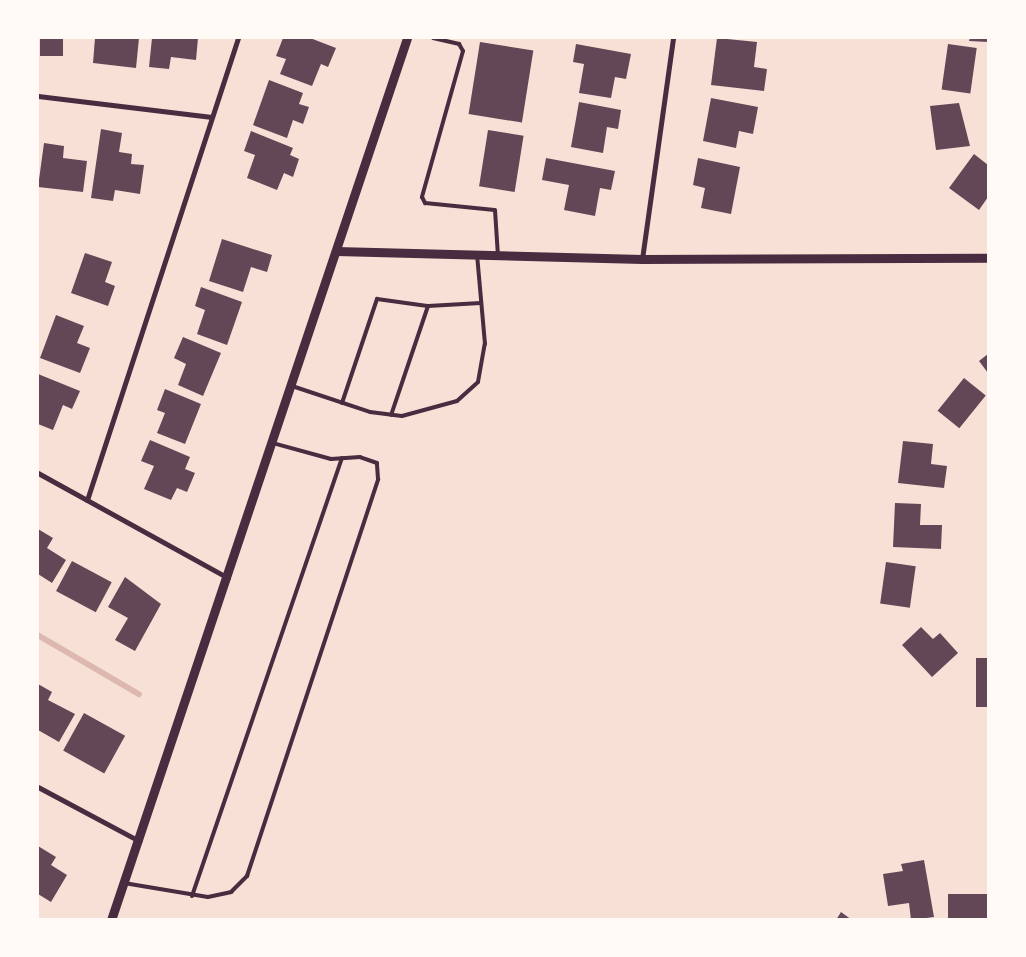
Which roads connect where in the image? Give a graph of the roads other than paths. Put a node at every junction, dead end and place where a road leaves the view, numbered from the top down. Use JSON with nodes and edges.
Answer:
{"nodes":[{"id":1,"x":238,"y":38,"type":"edge"},
{"id":2,"x":407,"y":38,"type":"edge"},
{"id":3,"x":433,"y":38,"type":"edge"},
{"id":4,"x":673,"y":38,"type":"edge"},
{"id":5,"x":38,"y":96,"type":"edge"},
{"id":6,"x":212,"y":117,"type":"junction"},
{"id":7,"x":336,"y":251,"type":"junction"},
{"id":8,"x":476,"y":255,"type":"junction"},
{"id":9,"x":498,"y":256,"type":"junction"},
{"id":10,"x":988,"y":258,"type":"edge"},
{"id":11,"x":642,"y":259,"type":"junction"},
{"id":12,"x":481,"y":303,"type":"junction"},
{"id":13,"x":428,"y":306,"type":"junction"},
{"id":14,"x":292,"y":386,"type":"junction"},
{"id":15,"x":342,"y":403,"type":"junction"},
{"id":16,"x":392,"y":415,"type":"junction"},
{"id":17,"x":273,"y":443,"type":"junction"},
{"id":18,"x":342,"y":458,"type":"junction"},
{"id":19,"x":38,"y":472,"type":"edge"},
{"id":20,"x":87,"y":500,"type":"junction"},
{"id":21,"x":228,"y":578,"type":"junction"},
{"id":22,"x":38,"y":787,"type":"edge"},
{"id":23,"x":139,"y":841,"type":"junction"},
{"id":24,"x":124,"y":883,"type":"junction"},
{"id":25,"x":192,"y":896,"type":"junction"},
{"id":26,"x":111,"y":920,"type":"edge"}],
"edges":[{"from":1,"to":6,"type":"street"},
{"from":2,"to":7,"type":"street"},
{"from":3,"to":9,"type":"lane"},
{"from":4,"to":11,"type":"street"},
{"from":5,"to":6,"type":"street"},
{"from":6,"to":20,"type":"street"},
{"from":7,"to":8,"type":"street"},
{"from":7,"to":14,"type":"street"},
{"from":8,"to":9,"type":"street"},
{"from":8,"to":12,"type":"lane"},
{"from":9,"to":11,"type":"street"},
{"from":10,"to":11,"type":"street"},
{"from":12,"to":13,"type":"lane"},
{"from":12,"to":16,"type":"lane"},
{"from":13,"to":15,"type":"lane"},
{"from":13,"to":16,"type":"lane"},
{"from":14,"to":15,"type":"lane"},
{"from":14,"to":17,"type":"street"},
{"from":15,"to":16,"type":"lane"},
{"from":17,"to":18,"type":"lane"},
{"from":17,"to":21,"type":"street"},
{"from":18,"to":25,"type":"lane"},
{"from":18,"to":25,"type":"lane"},
{"from":19,"to":20,"type":"street"},
{"from":20,"to":21,"type":"street"},
{"from":21,"to":23,"type":"street"},
{"from":22,"to":23,"type":"street"},
{"from":23,"to":24,"type":"street"},
{"from":24,"to":25,"type":"lane"},
{"from":24,"to":26,"type":"street"}]}
